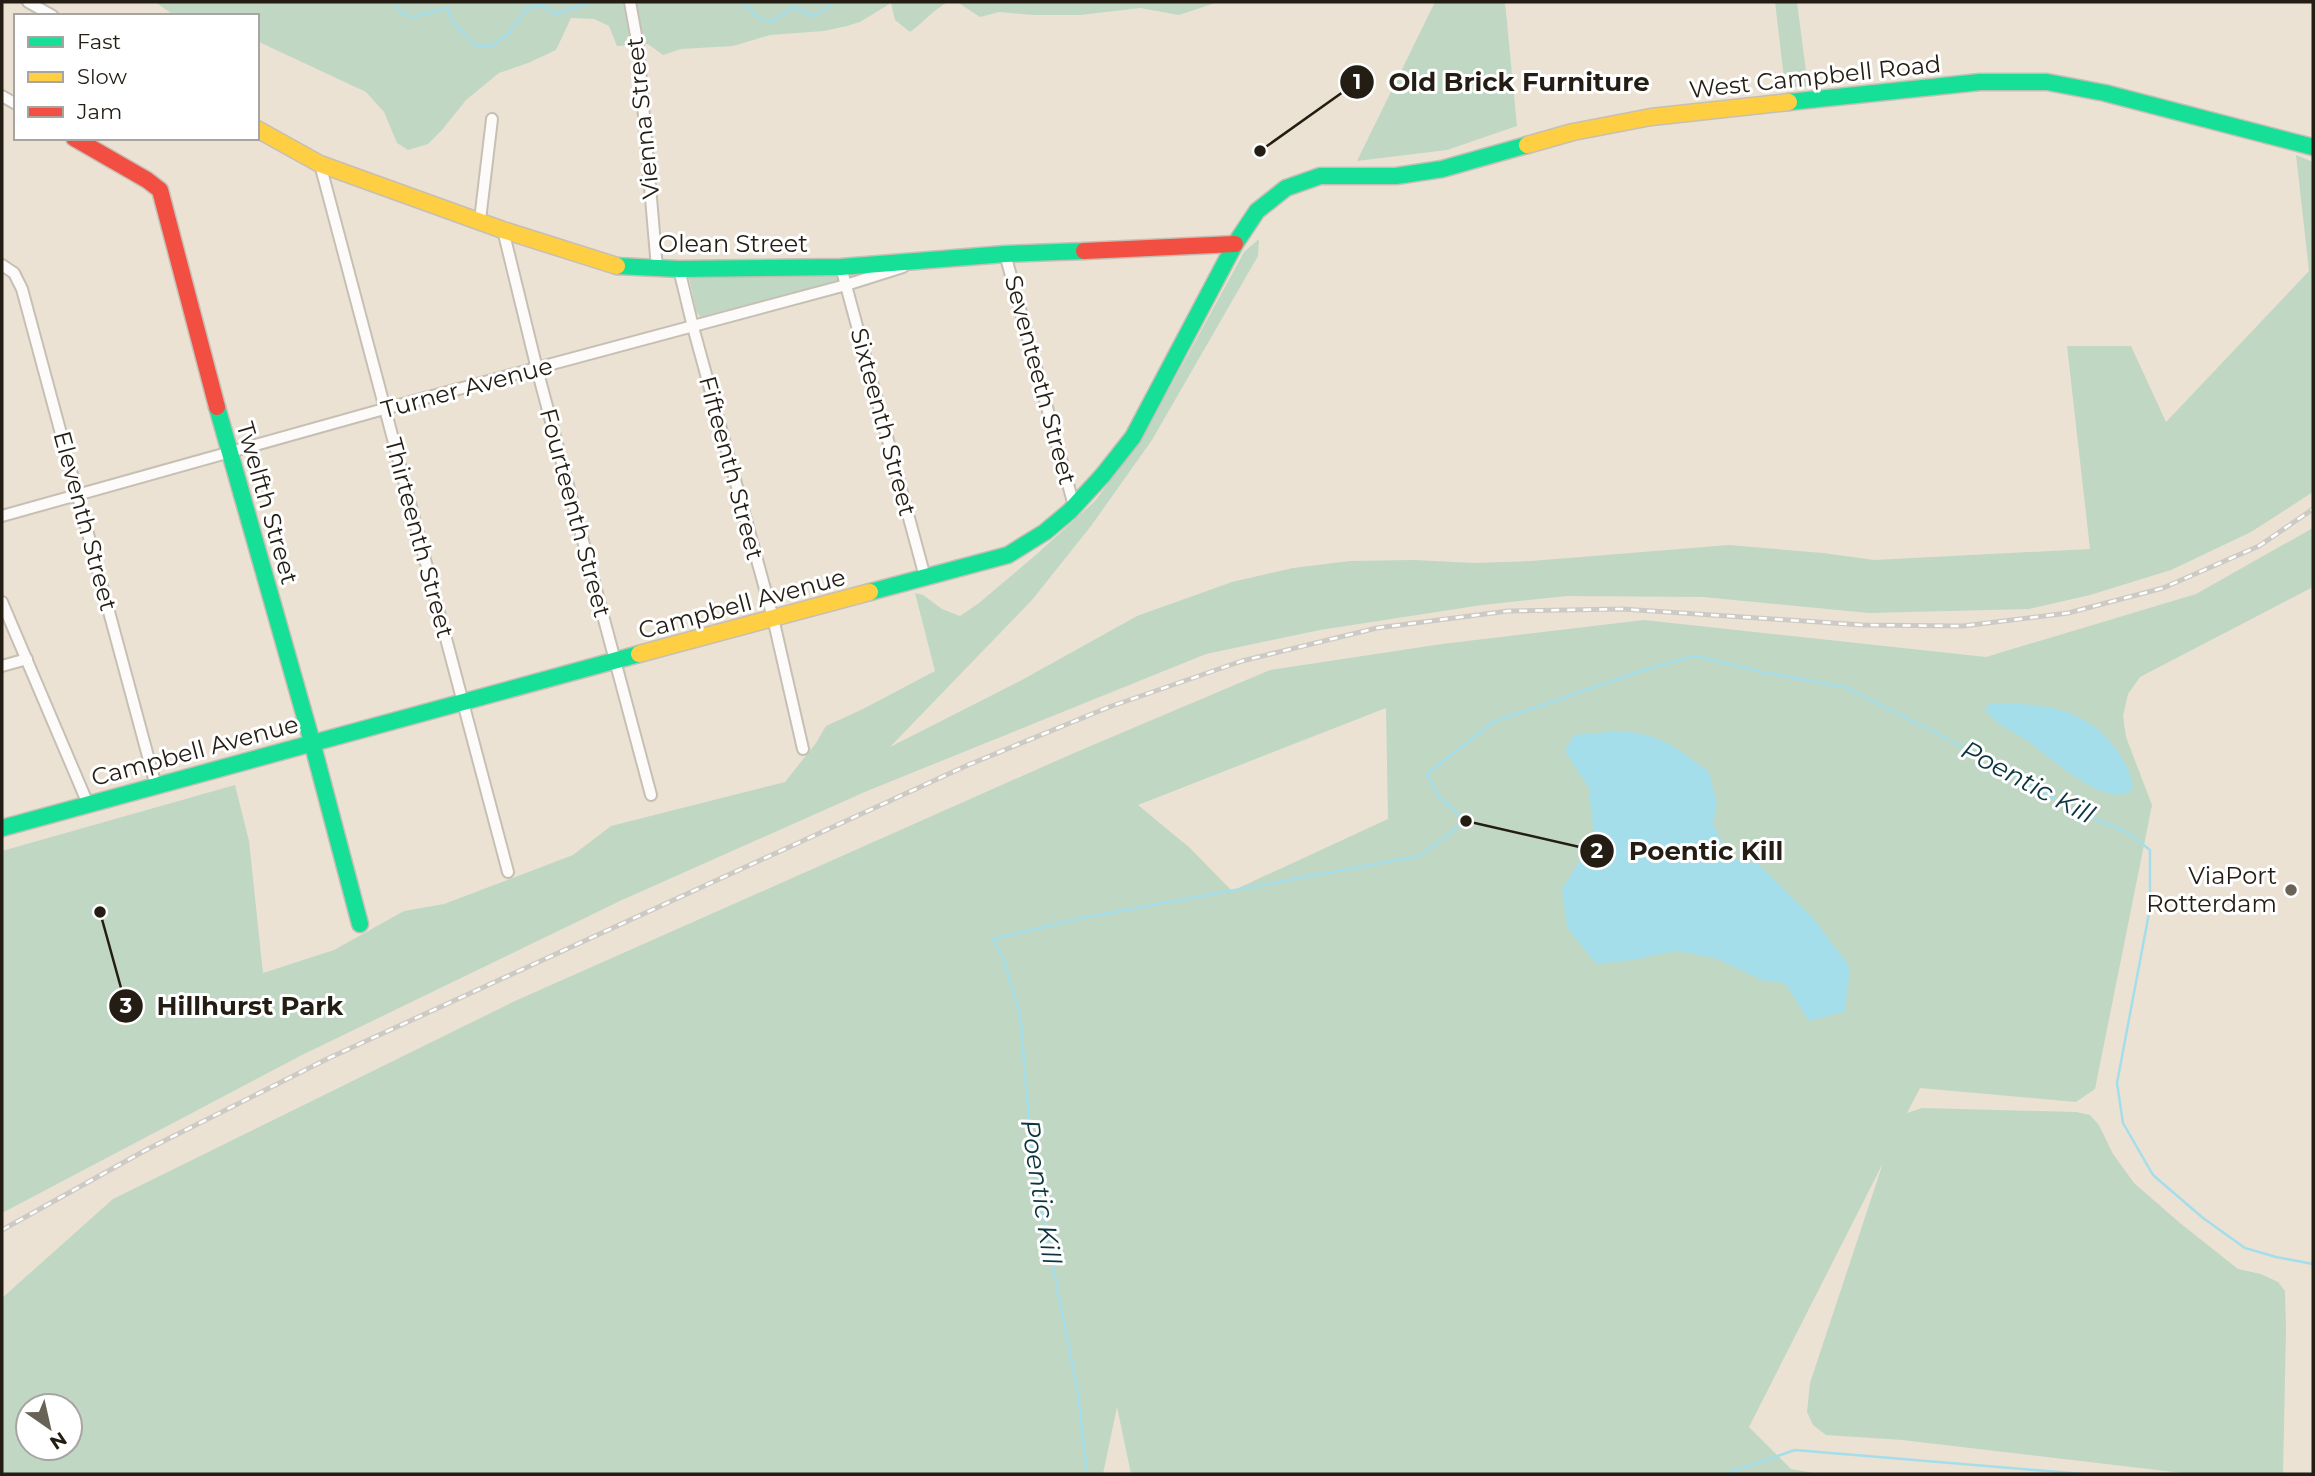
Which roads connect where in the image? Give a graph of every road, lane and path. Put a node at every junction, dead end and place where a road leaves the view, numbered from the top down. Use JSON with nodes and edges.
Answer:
{"nodes":[{"id":1,"x":28,"y":2,"type":"edge"},
{"id":2,"x":631,"y":6,"type":"edge"},
{"id":3,"x":49,"y":14,"type":"edge"},
{"id":4,"x":492,"y":119,"type":"dead end"},
{"id":5,"x":259,"y":130,"type":"edge"},
{"id":6,"x":77,"y":140,"type":"edge"},
{"id":7,"x":2313,"y":147,"type":"edge"},
{"id":8,"x":320,"y":164,"type":"junction"},
{"id":9,"x":1320,"y":176,"type":"joint"},
{"id":10,"x":480,"y":220,"type":"junction"},
{"id":11,"x":503,"y":230,"type":"junction"},
{"id":12,"x":1235,"y":244,"type":"junction"},
{"id":13,"x":1005,"y":254,"type":"junction"},
{"id":14,"x":932,"y":258,"type":"junction"},
{"id":15,"x":2,"y":265,"type":"edge"},
{"id":16,"x":841,"y":267,"type":"junction"},
{"id":17,"x":657,"y":268,"type":"junction"},
{"id":18,"x":679,"y":269,"type":"junction"},
{"id":19,"x":846,"y":285,"type":"junction"},
{"id":20,"x":693,"y":327,"type":"junction"},
{"id":21,"x":537,"y":369,"type":"junction"},
{"id":22,"x":384,"y":409,"type":"junction"},
{"id":23,"x":229,"y":454,"type":"junction"},
{"id":24,"x":78,"y":495,"type":"junction"},
{"id":25,"x":1074,"y":506,"type":"junction"},
{"id":26,"x":2,"y":516,"type":"edge"},
{"id":27,"x":925,"y":577,"type":"junction"},
{"id":28,"x":2,"y":602,"type":"edge"},
{"id":29,"x":773,"y":618,"type":"junction"},
{"id":30,"x":27,"y":659,"type":"junction"},
{"id":31,"x":615,"y":662,"type":"junction"},
{"id":32,"x":2,"y":666,"type":"edge"},
{"id":33,"x":462,"y":702,"type":"junction"},
{"id":34,"x":312,"y":742,"type":"junction"},
{"id":35,"x":803,"y":750,"type":"dead end"},
{"id":36,"x":156,"y":786,"type":"junction"},
{"id":37,"x":650,"y":795,"type":"dead end"},
{"id":38,"x":88,"y":804,"type":"junction"},
{"id":39,"x":2,"y":828,"type":"edge"},
{"id":40,"x":508,"y":872,"type":"dead end"},
{"id":41,"x":360,"y":924,"type":"dead end"}],
"edges":[{"from":1,"to":3,"type":"street"},
{"from":2,"to":17,"type":"street","name":"Vienna Street"},
{"from":4,"to":10,"type":"street"},
{"from":5,"to":8,"type":"street","name":"Olean Street"},
{"from":6,"to":23,"type":"street","name":"Twelfth Street"},
{"from":7,"to":9,"type":"street","name":"West Campbell Road"},
{"from":8,"to":10,"type":"street","name":"Olean Street"},
{"from":8,"to":22,"type":"street","name":"Thirteenth Street"},
{"from":9,"to":12,"type":"street","name":"Campbell Avenue"},
{"from":10,"to":11,"type":"street","name":"Olean Street"},
{"from":11,"to":17,"type":"street","name":"Olean Street"},
{"from":11,"to":21,"type":"street","name":"Fourteenth Street"},
{"from":12,"to":13,"type":"street","name":"Olean Street"},
{"from":12,"to":25,"type":"street","name":"Campbell Avenue"},
{"from":13,"to":14,"type":"street","name":"Olean Street"},
{"from":13,"to":25,"type":"street","name":"Seventeeth Street"},
{"from":14,"to":16,"type":"street","name":"Olean Street"},
{"from":14,"to":19,"type":"street","name":"Turner Avenue"},
{"from":15,"to":24,"type":"street","name":"Eleventh Street"},
{"from":16,"to":18,"type":"street","name":"Olean Street"},
{"from":16,"to":19,"type":"street","name":"Sixteenth Street"},
{"from":17,"to":18,"type":"street","name":"Olean Street"},
{"from":18,"to":20,"type":"street","name":"Fifteenth Street"},
{"from":19,"to":20,"type":"street","name":"Turner Avenue"},
{"from":19,"to":27,"type":"street","name":"Sixteenth Street"},
{"from":20,"to":21,"type":"street","name":"Turner Avenue"},
{"from":20,"to":29,"type":"street","name":"Fifteenth Street"},
{"from":21,"to":22,"type":"street","name":"Turner Avenue"},
{"from":21,"to":31,"type":"street","name":"Fourteenth Street"},
{"from":22,"to":23,"type":"street","name":"Turner Avenue"},
{"from":22,"to":33,"type":"street","name":"Thirteenth Street"},
{"from":23,"to":24,"type":"street","name":"Turner Avenue"},
{"from":23,"to":34,"type":"street","name":"Twelfth Street"},
{"from":24,"to":26,"type":"street","name":"Turner Avenue"},
{"from":24,"to":36,"type":"street","name":"Eleventh Street"},
{"from":25,"to":27,"type":"street","name":"Campbell Avenue"},
{"from":27,"to":29,"type":"street","name":"Campbell Avenue"},
{"from":28,"to":30,"type":"street"},
{"from":29,"to":31,"type":"street","name":"Campbell Avenue"},
{"from":29,"to":35,"type":"street","name":"Fifteenth Street"},
{"from":30,"to":32,"type":"street"},
{"from":30,"to":38,"type":"street"},
{"from":31,"to":33,"type":"street","name":"Campbell Avenue"},
{"from":31,"to":37,"type":"street","name":"Fourteenth Street"},
{"from":33,"to":34,"type":"street","name":"Campbell Avenue"},
{"from":33,"to":40,"type":"street","name":"Thirteenth Street"},
{"from":34,"to":36,"type":"street","name":"Campbell Avenue"},
{"from":34,"to":41,"type":"street","name":"Twelfth Street"},
{"from":36,"to":38,"type":"street","name":"Campbell Avenue"},
{"from":38,"to":39,"type":"street","name":"Campbell Avenue"}]}
